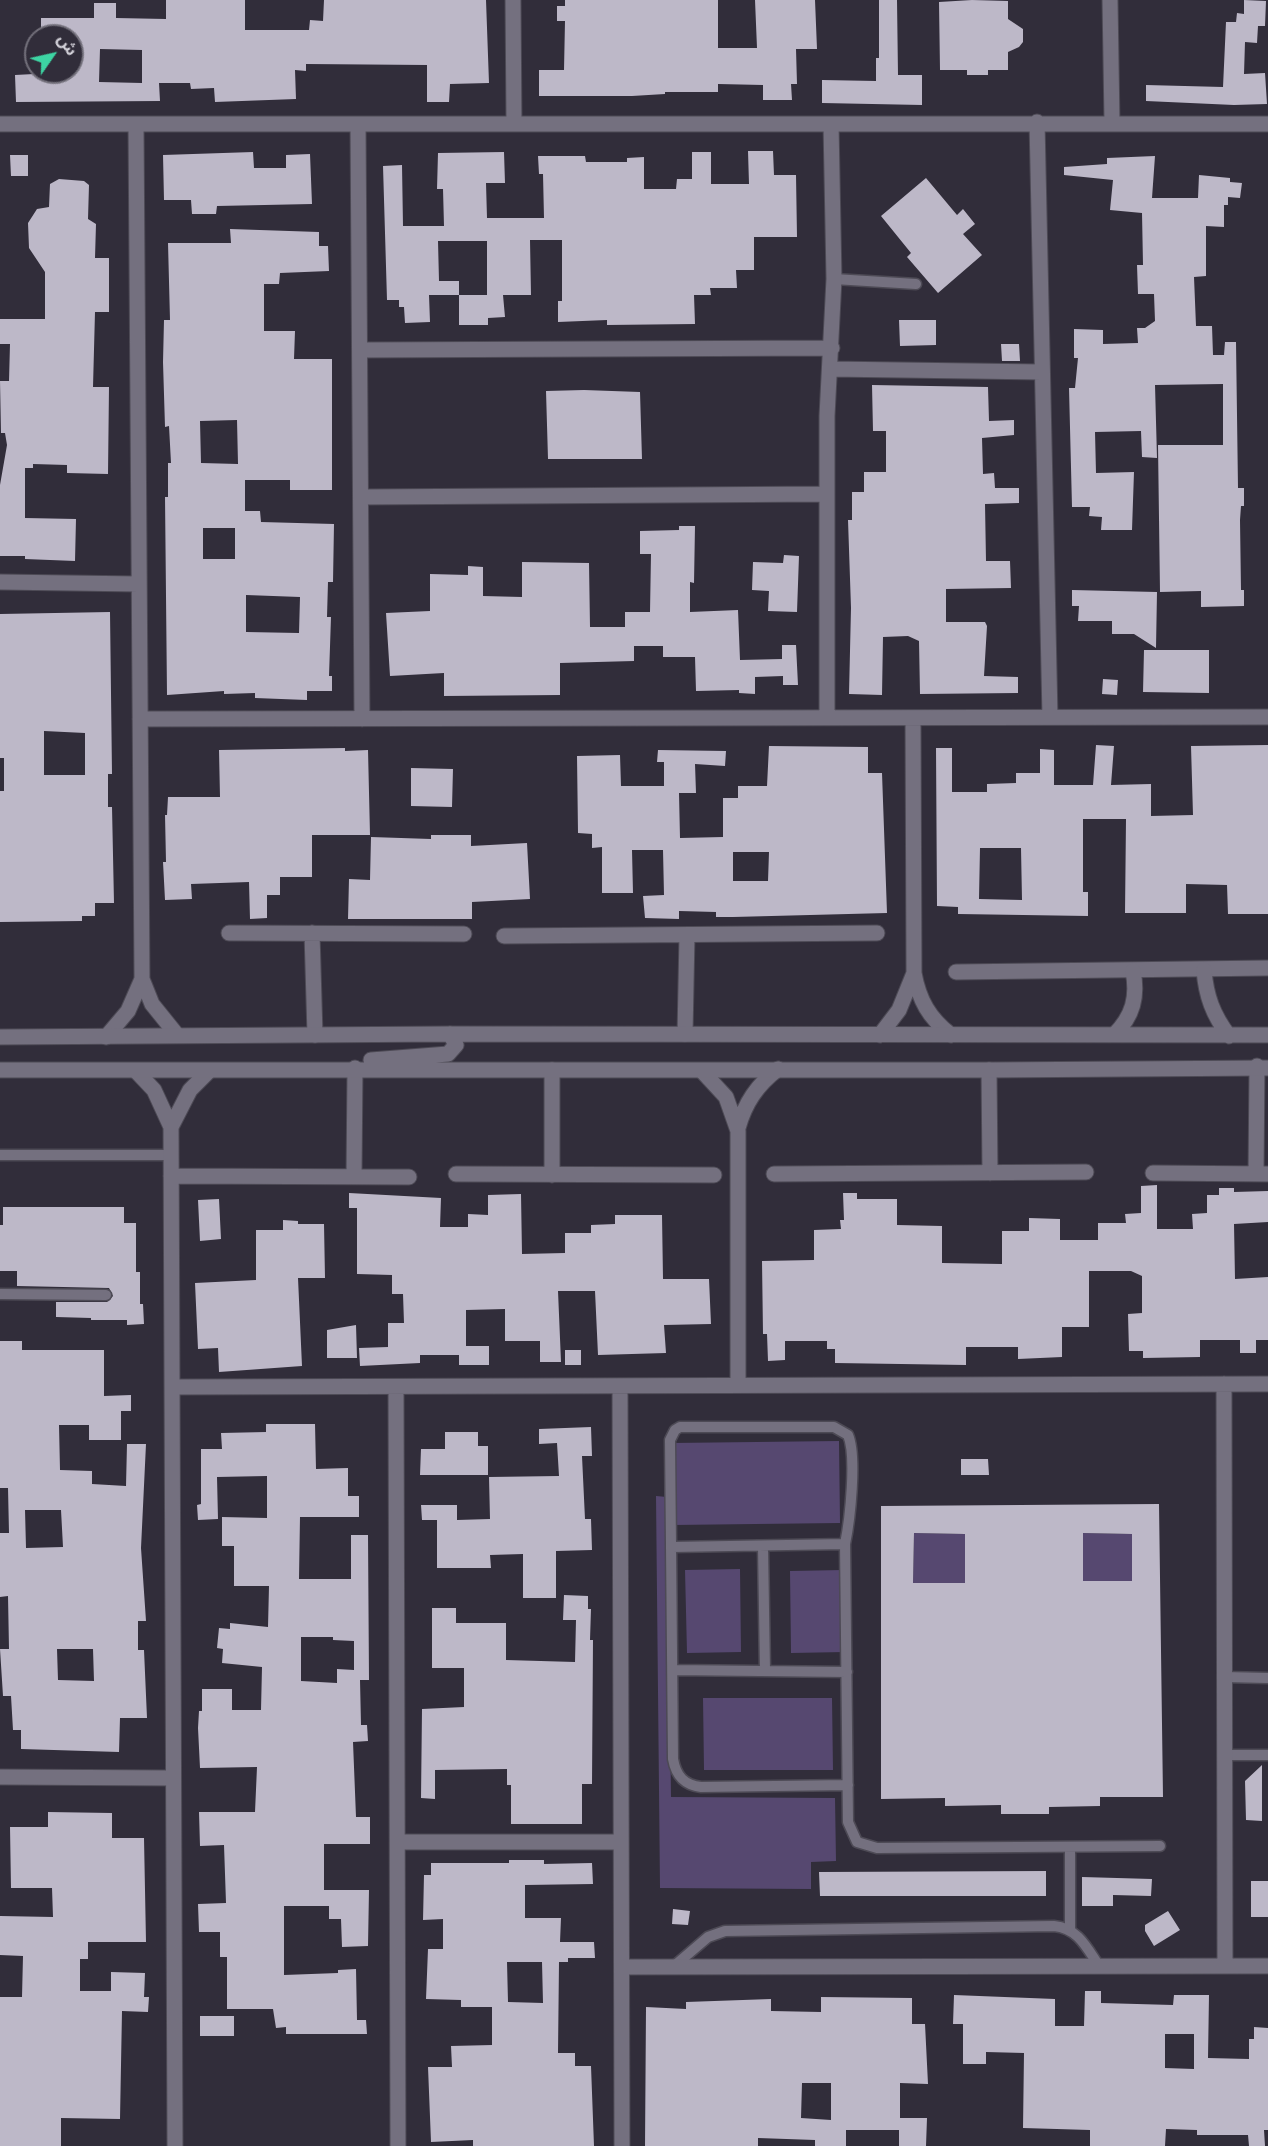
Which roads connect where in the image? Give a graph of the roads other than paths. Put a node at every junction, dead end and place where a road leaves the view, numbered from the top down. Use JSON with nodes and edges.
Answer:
{"nodes":[{"id":1,"x":513,"y":0,"type":"edge"},
{"id":2,"x":1110,"y":0,"type":"edge"},
{"id":3,"x":1037,"y":122,"type":"junction"},
{"id":4,"x":1112,"y":122,"type":"junction"},
{"id":5,"x":514,"y":123,"type":"junction"},
{"id":6,"x":0,"y":124,"type":"edge"},
{"id":7,"x":358,"y":124,"type":"junction"},
{"id":8,"x":831,"y":124,"type":"junction"},
{"id":9,"x":1268,"y":124,"type":"edge"},
{"id":10,"x":136,"y":125,"type":"junction"},
{"id":11,"x":834,"y":279,"type":"junction"},
{"id":12,"x":916,"y":284,"type":"dead end"},
{"id":13,"x":832,"y":348,"type":"junction"},
{"id":14,"x":360,"y":350,"type":"junction"},
{"id":15,"x":830,"y":369,"type":"junction"},
{"id":16,"x":1042,"y":372,"type":"junction"},
{"id":17,"x":827,"y":494,"type":"junction"},
{"id":18,"x":361,"y":497,"type":"junction"},
{"id":19,"x":0,"y":582,"type":"edge"},
{"id":20,"x":139,"y":584,"type":"junction"},
{"id":21,"x":1050,"y":717,"type":"junction"},
{"id":22,"x":1268,"y":717,"type":"edge"},
{"id":23,"x":827,"y":718,"type":"junction"},
{"id":24,"x":913,"y":718,"type":"junction"},
{"id":25,"x":140,"y":719,"type":"junction"},
{"id":26,"x":363,"y":719,"type":"junction"},
{"id":27,"x":229,"y":933,"type":"dead end"},
{"id":28,"x":312,"y":933,"type":"junction"},
{"id":29,"x":877,"y":933,"type":"dead end"},
{"id":30,"x":464,"y":934,"type":"dead end"},
{"id":31,"x":687,"y":934,"type":"junction"},
{"id":32,"x":504,"y":936,"type":"dead end"},
{"id":33,"x":1268,"y":968,"type":"edge"},
{"id":34,"x":1204,"y":970,"type":"junction"},
{"id":35,"x":1133,"y":971,"type":"junction"},
{"id":36,"x":957,"y":972,"type":"dead end"},
{"id":37,"x":914,"y":973,"type":"junction"},
{"id":38,"x":142,"y":979,"type":"junction"},
{"id":39,"x":450,"y":1034,"type":"junction"},
{"id":40,"x":685,"y":1034,"type":"junction"},
{"id":41,"x":177,"y":1035,"type":"junction"},
{"id":42,"x":315,"y":1035,"type":"junction"},
{"id":43,"x":880,"y":1035,"type":"junction"},
{"id":44,"x":951,"y":1035,"type":"junction"},
{"id":45,"x":1114,"y":1035,"type":"junction"},
{"id":46,"x":1268,"y":1035,"type":"edge"},
{"id":47,"x":106,"y":1036,"type":"junction"},
{"id":48,"x":1229,"y":1036,"type":"junction"},
{"id":49,"x":0,"y":1037,"type":"edge"},
{"id":50,"x":1262,"y":1067,"type":"edge"},
{"id":51,"x":355,"y":1068,"type":"junction"},
{"id":52,"x":778,"y":1069,"type":"junction"},
{"id":53,"x":0,"y":1070,"type":"edge"},
{"id":54,"x":552,"y":1070,"type":"junction"},
{"id":55,"x":989,"y":1070,"type":"junction"},
{"id":56,"x":136,"y":1071,"type":"junction"},
{"id":57,"x":209,"y":1071,"type":"junction"},
{"id":58,"x":702,"y":1071,"type":"junction"},
{"id":59,"x":171,"y":1127,"type":"junction"},
{"id":60,"x":738,"y":1131,"type":"junction"},
{"id":61,"x":0,"y":1155,"type":"edge"},
{"id":62,"x":171,"y":1155,"type":"junction"},
{"id":63,"x":1086,"y":1172,"type":"dead end"},
{"id":64,"x":990,"y":1173,"type":"junction"},
{"id":65,"x":1153,"y":1173,"type":"dead end"},
{"id":66,"x":456,"y":1174,"type":"dead end"},
{"id":67,"x":552,"y":1174,"type":"junction"},
{"id":68,"x":774,"y":1174,"type":"dead end"},
{"id":69,"x":1262,"y":1174,"type":"edge"},
{"id":70,"x":714,"y":1175,"type":"dead end"},
{"id":71,"x":171,"y":1176,"type":"junction"},
{"id":72,"x":354,"y":1177,"type":"junction"},
{"id":73,"x":409,"y":1177,"type":"dead end"},
{"id":74,"x":0,"y":1294,"type":"edge"},
{"id":75,"x":106,"y":1295,"type":"dead end"},
{"id":76,"x":1224,"y":1384,"type":"junction"},
{"id":77,"x":1268,"y":1384,"type":"edge"},
{"id":78,"x":738,"y":1385,"type":"junction"},
{"id":79,"x":620,"y":1386,"type":"junction"},
{"id":80,"x":172,"y":1387,"type":"junction"},
{"id":81,"x":396,"y":1387,"type":"junction"},
{"id":82,"x":845,"y":1544,"type":"junction"},
{"id":83,"x":672,"y":1547,"type":"junction"},
{"id":84,"x":763,"y":1547,"type":"junction"},
{"id":85,"x":674,"y":1670,"type":"junction"},
{"id":86,"x":765,"y":1671,"type":"junction"},
{"id":87,"x":847,"y":1672,"type":"junction"},
{"id":88,"x":1224,"y":1677,"type":"junction"},
{"id":89,"x":1268,"y":1678,"type":"edge"},
{"id":90,"x":1224,"y":1755,"type":"junction"},
{"id":91,"x":1268,"y":1755,"type":"edge"},
{"id":92,"x":0,"y":1777,"type":"edge"},
{"id":93,"x":173,"y":1778,"type":"junction"},
{"id":94,"x":848,"y":1785,"type":"junction"},
{"id":95,"x":398,"y":1842,"type":"junction"},
{"id":96,"x":621,"y":1842,"type":"junction"},
{"id":97,"x":1160,"y":1846,"type":"dead end"},
{"id":98,"x":1070,"y":1848,"type":"junction"},
{"id":99,"x":1070,"y":1930,"type":"junction"},
{"id":100,"x":1100,"y":1966,"type":"junction"},
{"id":101,"x":1225,"y":1966,"type":"junction"},
{"id":102,"x":1268,"y":1966,"type":"edge"},
{"id":103,"x":622,"y":1967,"type":"junction"},
{"id":104,"x":673,"y":1967,"type":"junction"},
{"id":105,"x":175,"y":2146,"type":"edge"},
{"id":106,"x":398,"y":2146,"type":"edge"},
{"id":107,"x":622,"y":2146,"type":"edge"}],
"edges":[{"from":1,"to":5,"type":"street"},
{"from":2,"to":4,"type":"street"},
{"from":3,"to":4,"type":"street"},
{"from":3,"to":8,"type":"street"},
{"from":3,"to":16,"type":"street"},
{"from":4,"to":9,"type":"street"},
{"from":5,"to":7,"type":"street"},
{"from":5,"to":8,"type":"street"},
{"from":6,"to":10,"type":"street"},
{"from":7,"to":10,"type":"street"},
{"from":7,"to":14,"type":"street"},
{"from":8,"to":11,"type":"street"},
{"from":10,"to":20,"type":"street"},
{"from":11,"to":12,"type":"lane"},
{"from":11,"to":13,"type":"street"},
{"from":13,"to":14,"type":"street"},
{"from":13,"to":15,"type":"street"},
{"from":14,"to":18,"type":"street"},
{"from":15,"to":16,"type":"street"},
{"from":15,"to":17,"type":"street"},
{"from":16,"to":21,"type":"street"},
{"from":17,"to":18,"type":"street"},
{"from":17,"to":23,"type":"street"},
{"from":18,"to":26,"type":"street"},
{"from":19,"to":20,"type":"street"},
{"from":20,"to":25,"type":"street"},
{"from":21,"to":22,"type":"street"},
{"from":21,"to":24,"type":"street"},
{"from":23,"to":24,"type":"street"},
{"from":23,"to":26,"type":"street"},
{"from":24,"to":37,"type":"street"},
{"from":25,"to":26,"type":"street"},
{"from":25,"to":38,"type":"street"},
{"from":27,"to":28,"type":"street"},
{"from":28,"to":30,"type":"street"},
{"from":28,"to":42,"type":"street"},
{"from":29,"to":31,"type":"street"},
{"from":31,"to":32,"type":"street"},
{"from":31,"to":40,"type":"street"},
{"from":33,"to":34,"type":"street"},
{"from":34,"to":35,"type":"street"},
{"from":34,"to":48,"type":"street"},
{"from":35,"to":36,"type":"street"},
{"from":35,"to":45,"type":"street"},
{"from":37,"to":43,"type":"street"},
{"from":37,"to":44,"type":"street"},
{"from":38,"to":41,"type":"street"},
{"from":38,"to":47,"type":"street"},
{"from":39,"to":40,"type":"street"},
{"from":39,"to":42,"type":"street"},
{"from":39,"to":51,"type":"street"},
{"from":40,"to":43,"type":"street"},
{"from":41,"to":42,"type":"street"},
{"from":41,"to":47,"type":"street"},
{"from":43,"to":44,"type":"street"},
{"from":44,"to":45,"type":"street"},
{"from":45,"to":48,"type":"street"},
{"from":46,"to":48,"type":"street"},
{"from":47,"to":49,"type":"street"},
{"from":50,"to":55,"type":"street"},
{"from":50,"to":69,"type":"street"},
{"from":51,"to":54,"type":"street"},
{"from":51,"to":57,"type":"street"},
{"from":51,"to":72,"type":"street"},
{"from":52,"to":55,"type":"street"},
{"from":52,"to":58,"type":"street"},
{"from":52,"to":60,"type":"street"},
{"from":53,"to":56,"type":"street"},
{"from":54,"to":58,"type":"street"},
{"from":54,"to":67,"type":"street"},
{"from":55,"to":64,"type":"street"},
{"from":56,"to":57,"type":"street"},
{"from":56,"to":59,"type":"street"},
{"from":57,"to":59,"type":"street"},
{"from":58,"to":60,"type":"street"},
{"from":59,"to":62,"type":"street"},
{"from":60,"to":78,"type":"street"},
{"from":61,"to":62,"type":"lane"},
{"from":62,"to":71,"type":"street"},
{"from":63,"to":64,"type":"street"},
{"from":64,"to":68,"type":"street"},
{"from":65,"to":69,"type":"street"},
{"from":66,"to":67,"type":"street"},
{"from":67,"to":70,"type":"street"},
{"from":71,"to":72,"type":"street"},
{"from":71,"to":80,"type":"street"},
{"from":72,"to":73,"type":"street"},
{"from":74,"to":75,"type":"lane"},
{"from":76,"to":77,"type":"street"},
{"from":76,"to":78,"type":"street"},
{"from":76,"to":88,"type":"street"},
{"from":78,"to":79,"type":"street"},
{"from":79,"to":81,"type":"street"},
{"from":79,"to":96,"type":"street"},
{"from":80,"to":81,"type":"street"},
{"from":80,"to":93,"type":"street"},
{"from":81,"to":95,"type":"street"},
{"from":82,"to":83,"type":"lane"},
{"from":82,"to":84,"type":"lane"},
{"from":82,"to":87,"type":"lane"},
{"from":83,"to":84,"type":"lane"},
{"from":83,"to":85,"type":"lane"},
{"from":84,"to":86,"type":"lane"},
{"from":85,"to":86,"type":"lane"},
{"from":85,"to":94,"type":"lane"},
{"from":86,"to":87,"type":"lane"},
{"from":87,"to":94,"type":"lane"},
{"from":88,"to":89,"type":"lane"},
{"from":88,"to":90,"type":"street"},
{"from":90,"to":91,"type":"lane"},
{"from":90,"to":101,"type":"street"},
{"from":92,"to":93,"type":"street"},
{"from":93,"to":105,"type":"street"},
{"from":94,"to":98,"type":"lane"},
{"from":95,"to":96,"type":"street"},
{"from":95,"to":106,"type":"street"},
{"from":96,"to":103,"type":"street"},
{"from":97,"to":98,"type":"lane"},
{"from":98,"to":99,"type":"lane"},
{"from":99,"to":100,"type":"lane"},
{"from":99,"to":104,"type":"lane"},
{"from":100,"to":101,"type":"street"},
{"from":100,"to":104,"type":"street"},
{"from":101,"to":102,"type":"street"},
{"from":103,"to":104,"type":"street"},
{"from":103,"to":107,"type":"street"}]}
